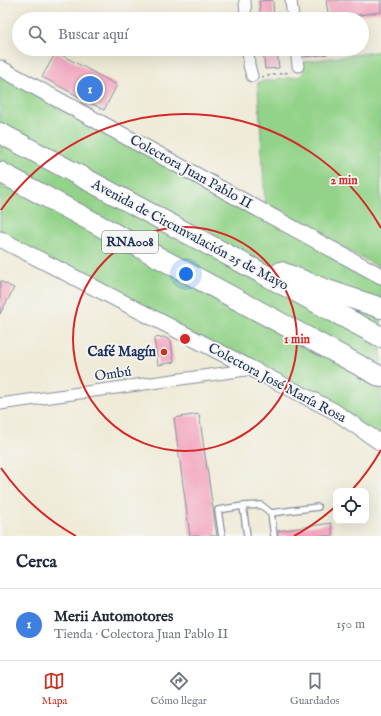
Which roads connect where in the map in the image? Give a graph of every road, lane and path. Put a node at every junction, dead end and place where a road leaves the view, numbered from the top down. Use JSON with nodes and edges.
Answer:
{"nodes":[{"id":1,"x":245,"y":0,"type":"edge"},
{"id":2,"x":291,"y":0,"type":"edge"},
{"id":3,"x":246,"y":12,"type":"edge"},
{"id":4,"x":292,"y":12,"type":"edge"},
{"id":5,"x":248,"y":56,"type":"edge"},
{"id":6,"x":297,"y":56,"type":"edge"},
{"id":7,"x":298,"y":66,"type":"joint"},
{"id":8,"x":0,"y":68,"type":"edge"},
{"id":9,"x":252,"y":76,"type":"joint"},
{"id":10,"x":0,"y":133,"type":"edge"},
{"id":11,"x":0,"y":172,"type":"edge"},
{"id":12,"x":0,"y":239,"type":"edge"},
{"id":13,"x":207,"y":245,"type":"junction"},
{"id":14,"x":381,"y":276,"type":"edge"},
{"id":15,"x":381,"y":308,"type":"edge"},
{"id":16,"x":381,"y":337,"type":"edge"},
{"id":17,"x":363,"y":368,"type":"junction"},
{"id":18,"x":253,"y":370,"type":"junction"},
{"id":19,"x":381,"y":378,"type":"edge"},
{"id":20,"x":381,"y":386,"type":"edge"},
{"id":21,"x":0,"y":404,"type":"edge"},
{"id":22,"x":381,"y":443,"type":"edge"},
{"id":23,"x":243,"y":506,"type":"junction"},
{"id":24,"x":318,"y":507,"type":"dead end"},
{"id":25,"x":271,"y":513,"type":"junction"},
{"id":26,"x":222,"y":536,"type":"edge"},
{"id":27,"x":247,"y":536,"type":"edge"},
{"id":28,"x":274,"y":536,"type":"edge"}],
"edges":[{"from":1,"to":3,"type":"street"},
{"from":2,"to":4,"type":"street"},
{"from":5,"to":9,"type":"street"},
{"from":6,"to":7,"type":"street"},
{"from":7,"to":9,"type":"path"},
{"from":8,"to":14,"type":"main road","name":"Colectora Juan Pablo II"},
{"from":10,"to":13,"type":"highway","name":"Avenida de Circunvalación 25 de Mayo","number":"RNA008"},
{"from":11,"to":17,"type":"highway","number":"RNA008"},
{"from":12,"to":18,"type":"main road","name":"Colectora José María Rosa"},
{"from":13,"to":15,"type":"highway"},
{"from":13,"to":16,"type":"highway","name":"Avenida de Circunvalación 25 de Mayo","number":"RNA008"},
{"from":17,"to":19,"type":"highway","number":"RNA008"},
{"from":17,"to":20,"type":"highway"},
{"from":18,"to":21,"type":"street","name":"Ombú"},
{"from":18,"to":22,"type":"main road","name":"Colectora José María Rosa"},
{"from":23,"to":25,"type":"lane"},
{"from":23,"to":26,"type":"lane"},
{"from":23,"to":27,"type":"lane"},
{"from":24,"to":25,"type":"lane"},
{"from":25,"to":28,"type":"lane"}]}
